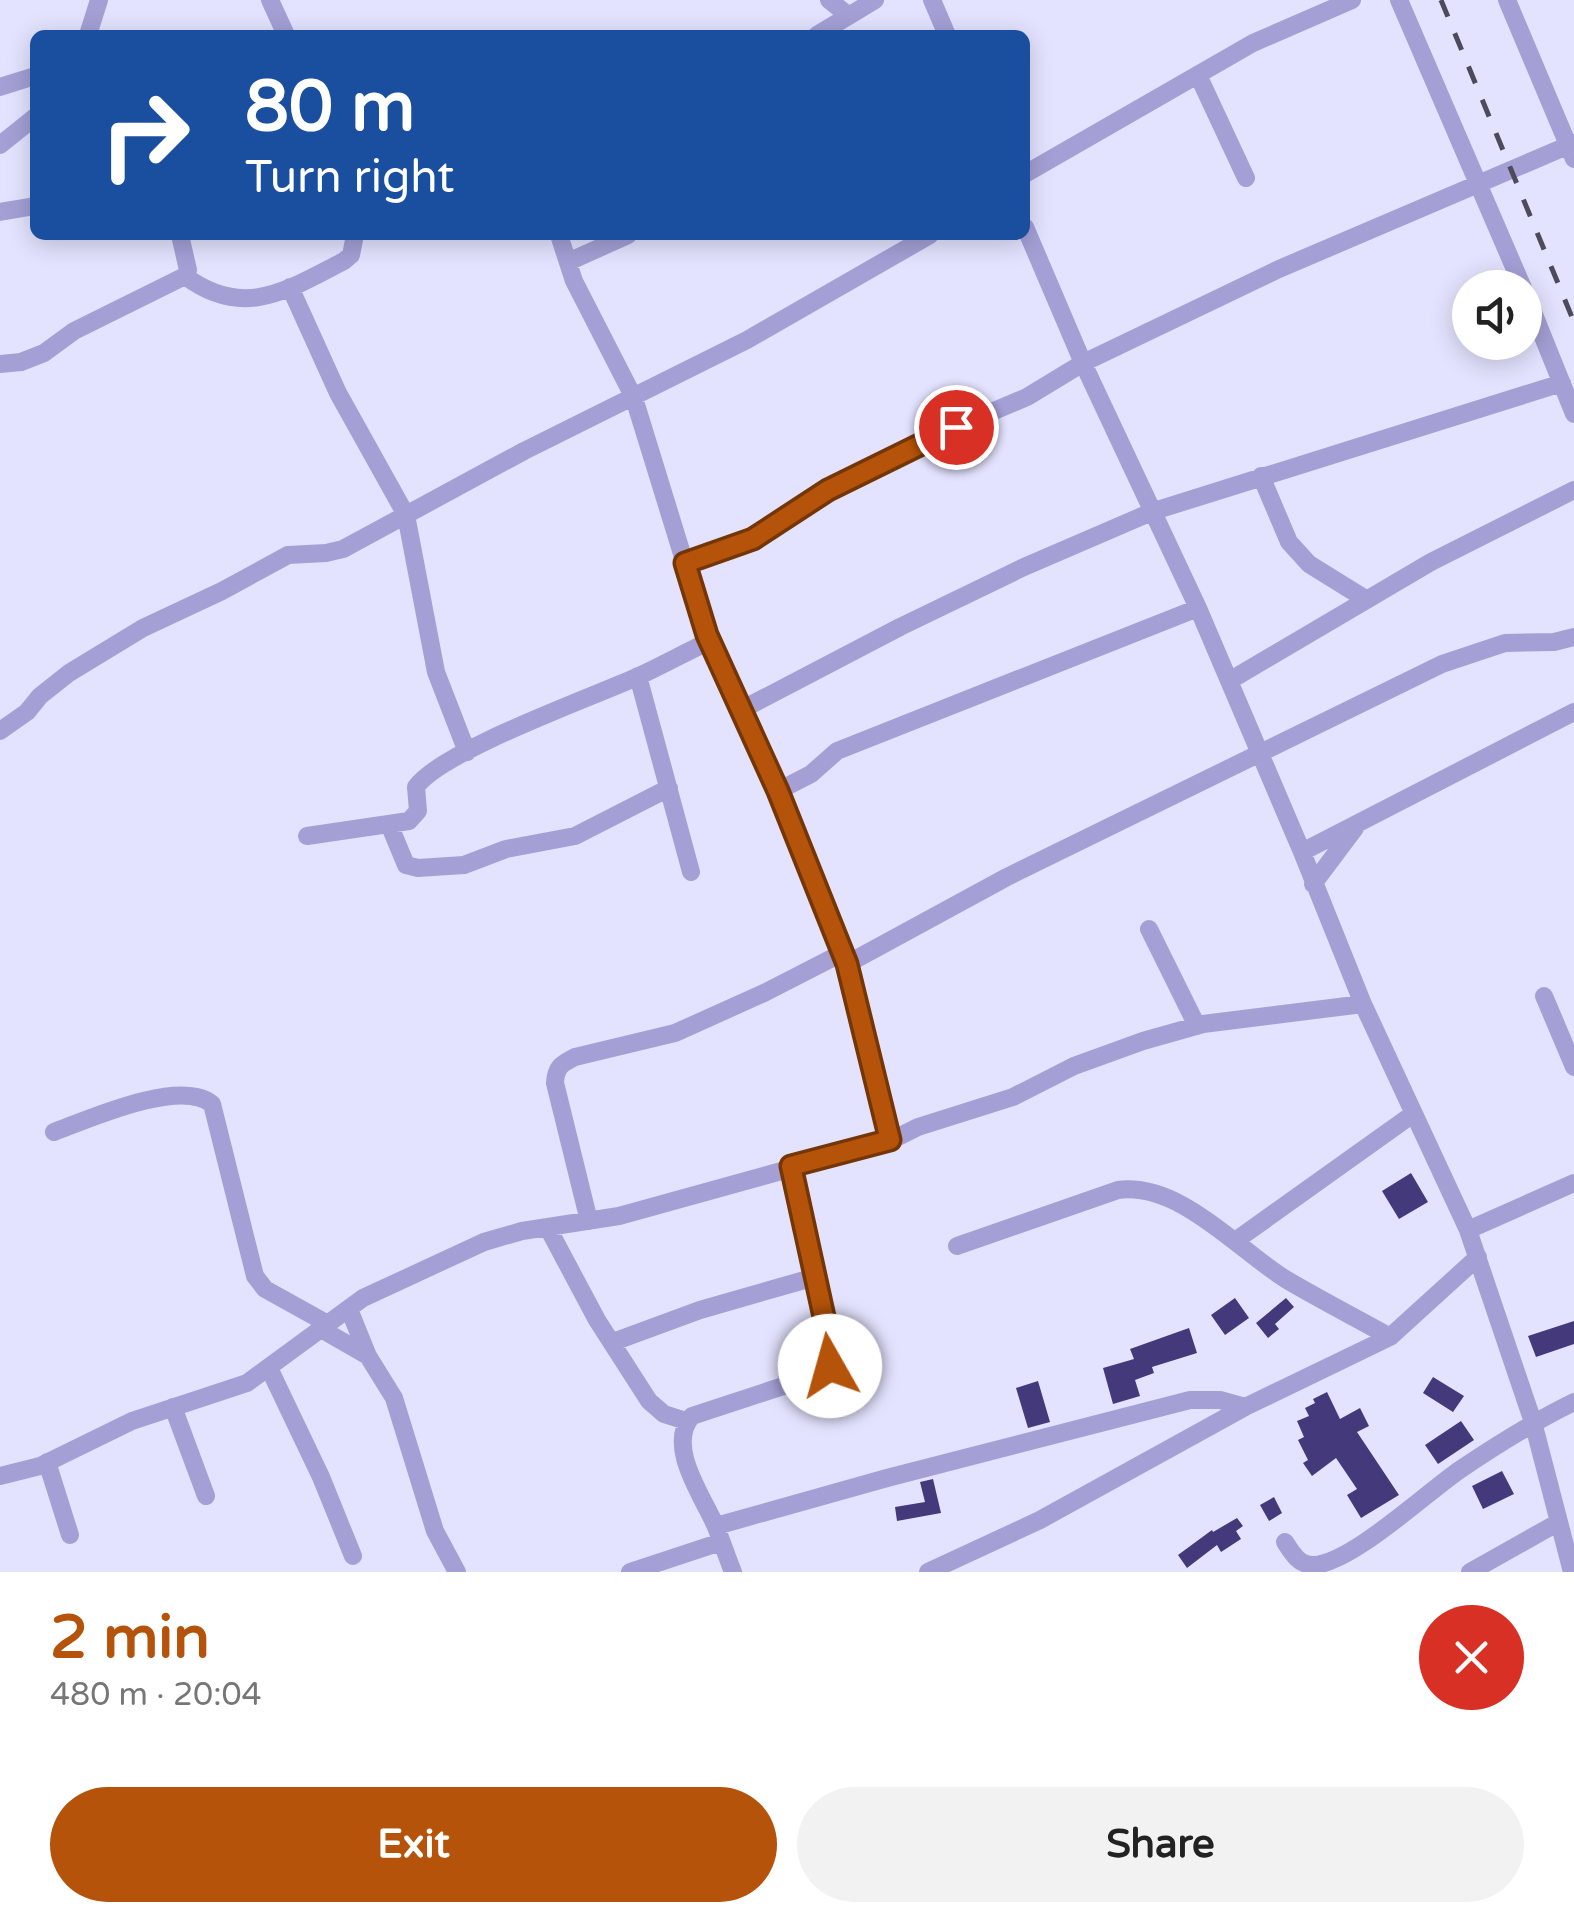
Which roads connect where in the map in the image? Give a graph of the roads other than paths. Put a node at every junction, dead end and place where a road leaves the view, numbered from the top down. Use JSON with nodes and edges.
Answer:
{"nodes":[{"id":1,"x":99,"y":0,"type":"edge"},
{"id":2,"x":270,"y":0,"type":"edge"},
{"id":3,"x":828,"y":0,"type":"edge"},
{"id":4,"x":875,"y":0,"type":"edge"},
{"id":5,"x":1352,"y":0,"type":"edge"},
{"id":6,"x":1398,"y":0,"type":"edge"},
{"id":7,"x":1507,"y":0,"type":"edge"},
{"id":8,"x":938,"y":2,"type":"edge"},
{"id":9,"x":849,"y":16,"type":"junction"},
{"id":10,"x":90,"y":30,"type":"edge"},
{"id":11,"x":284,"y":30,"type":"edge"},
{"id":12,"x":825,"y":30,"type":"edge"},
{"id":13,"x":945,"y":30,"type":"edge"},
{"id":14,"x":1198,"y":75,"type":"junction"},
{"id":15,"x":30,"y":78,"type":"edge"},
{"id":16,"x":0,"y":87,"type":"edge"},
{"id":17,"x":30,"y":120,"type":"edge"},
{"id":18,"x":0,"y":145,"type":"edge"},
{"id":19,"x":1572,"y":149,"type":"edge"},
{"id":20,"x":1030,"y":171,"type":"edge"},
{"id":21,"x":1246,"y":178,"type":"dead end"},
{"id":22,"x":1478,"y":183,"type":"junction"},
{"id":23,"x":30,"y":207,"type":"edge"},
{"id":24,"x":0,"y":212,"type":"edge"},
{"id":25,"x":1030,"y":239,"type":"edge"},
{"id":26,"x":181,"y":240,"type":"edge"},
{"id":27,"x":354,"y":240,"type":"edge"},
{"id":28,"x":561,"y":240,"type":"edge"},
{"id":29,"x":617,"y":240,"type":"edge"},
{"id":30,"x":921,"y":240,"type":"edge"},
{"id":31,"x":568,"y":262,"type":"junction"},
{"id":32,"x":1515,"y":270,"type":"edge"},
{"id":33,"x":185,"y":276,"type":"junction"},
{"id":34,"x":290,"y":287,"type":"junction"},
{"id":35,"x":1542,"y":334,"type":"edge"},
{"id":36,"x":1083,"y":363,"type":"junction"},
{"id":37,"x":0,"y":364,"type":"edge"},
{"id":38,"x":1562,"y":383,"type":"junction"},
{"id":39,"x":634,"y":398,"type":"junction"},
{"id":40,"x":1574,"y":414,"type":"edge"},
{"id":41,"x":1260,"y":476,"type":"junction"},
{"id":42,"x":1574,"y":490,"type":"edge"},
{"id":43,"x":1154,"y":511,"type":"junction"},
{"id":44,"x":406,"y":516,"type":"junction"},
{"id":45,"x":685,"y":563,"type":"junction"},
{"id":46,"x":1367,"y":600,"type":"junction"},
{"id":47,"x":1198,"y":608,"type":"junction"},
{"id":48,"x":1574,"y":637,"type":"edge"},
{"id":49,"x":710,"y":641,"type":"junction"},
{"id":50,"x":638,"y":676,"type":"junction"},
{"id":51,"x":1229,"y":681,"type":"junction"},
{"id":52,"x":741,"y":710,"type":"junction"},
{"id":53,"x":1574,"y":712,"type":"edge"},
{"id":54,"x":0,"y":732,"type":"edge"},
{"id":55,"x":467,"y":752,"type":"junction"},
{"id":56,"x":1258,"y":754,"type":"junction"},
{"id":57,"x":669,"y":788,"type":"junction"},
{"id":58,"x":778,"y":791,"type":"junction"},
{"id":59,"x":389,"y":824,"type":"junction"},
{"id":60,"x":1358,"y":824,"type":"junction"},
{"id":61,"x":306,"y":836,"type":"dead end"},
{"id":62,"x":1302,"y":852,"type":"junction"},
{"id":63,"x":691,"y":872,"type":"dead end"},
{"id":64,"x":1313,"y":884,"type":"junction"},
{"id":65,"x":1149,"y":929,"type":"dead end"},
{"id":66,"x":844,"y":958,"type":"junction"},
{"id":67,"x":1544,"y":996,"type":"dead end"},
{"id":68,"x":1363,"y":1004,"type":"junction"},
{"id":69,"x":1197,"y":1026,"type":"junction"},
{"id":70,"x":1574,"y":1067,"type":"edge"},
{"id":71,"x":1413,"y":1114,"type":"junction"},
{"id":72,"x":54,"y":1132,"type":"dead end"},
{"id":73,"x":890,"y":1140,"type":"junction"},
{"id":74,"x":791,"y":1166,"type":"junction"},
{"id":75,"x":1574,"y":1184,"type":"edge"},
{"id":76,"x":590,"y":1221,"type":"junction"},
{"id":77,"x":548,"y":1228,"type":"junction"},
{"id":78,"x":1468,"y":1230,"type":"junction"},
{"id":79,"x":1235,"y":1241,"type":"junction"},
{"id":80,"x":957,"y":1246,"type":"dead end"},
{"id":81,"x":1478,"y":1257,"type":"junction"},
{"id":82,"x":816,"y":1277,"type":"junction"},
{"id":83,"x":349,"y":1309,"type":"junction"},
{"id":84,"x":325,"y":1327,"type":"junction"},
{"id":85,"x":1390,"y":1336,"type":"junction"},
{"id":86,"x":613,"y":1342,"type":"junction"},
{"id":87,"x":368,"y":1356,"type":"junction"},
{"id":88,"x":269,"y":1368,"type":"junction"},
{"id":89,"x":1574,"y":1402,"type":"edge"},
{"id":90,"x":1245,"y":1407,"type":"junction"},
{"id":91,"x":173,"y":1408,"type":"junction"},
{"id":92,"x":686,"y":1422,"type":"junction"},
{"id":93,"x":1533,"y":1422,"type":"junction"},
{"id":94,"x":47,"y":1462,"type":"junction"},
{"id":95,"x":0,"y":1476,"type":"edge"},
{"id":96,"x":206,"y":1496,"type":"dead end"},
{"id":97,"x":1559,"y":1522,"type":"junction"},
{"id":98,"x":718,"y":1534,"type":"junction"},
{"id":99,"x":70,"y":1535,"type":"dead end"},
{"id":100,"x":1285,"y":1542,"type":"dead end"},
{"id":101,"x":353,"y":1556,"type":"dead end"},
{"id":102,"x":457,"y":1572,"type":"edge"},
{"id":103,"x":630,"y":1572,"type":"edge"},
{"id":104,"x":733,"y":1572,"type":"edge"},
{"id":105,"x":928,"y":1572,"type":"edge"},
{"id":106,"x":1470,"y":1572,"type":"edge"},
{"id":107,"x":1572,"y":1572,"type":"edge"}],
"edges":[{"from":1,"to":10,"type":"street"},
{"from":2,"to":11,"type":"street"},
{"from":3,"to":9,"type":"street"},
{"from":4,"to":9,"type":"street"},
{"from":5,"to":14,"type":"street"},
{"from":6,"to":22,"type":"street"},
{"from":7,"to":19,"type":"street"},
{"from":8,"to":13,"type":"street"},
{"from":9,"to":12,"type":"street"},
{"from":14,"to":20,"type":"street"},
{"from":14,"to":21,"type":"street"},
{"from":15,"to":16,"type":"street"},
{"from":17,"to":18,"type":"street"},
{"from":19,"to":22,"type":"street"},
{"from":22,"to":32,"type":"street"},
{"from":22,"to":36,"type":"street"},
{"from":23,"to":24,"type":"street"},
{"from":25,"to":36,"type":"street"},
{"from":26,"to":33,"type":"street"},
{"from":27,"to":34,"type":"street"},
{"from":28,"to":31,"type":"street"},
{"from":29,"to":31,"type":"street"},
{"from":30,"to":39,"type":"street"},
{"from":31,"to":39,"type":"street"},
{"from":33,"to":34,"type":"street"},
{"from":33,"to":37,"type":"street"},
{"from":34,"to":44,"type":"street"},
{"from":35,"to":38,"type":"street"},
{"from":36,"to":43,"type":"street"},
{"from":36,"to":45,"type":"street"},
{"from":38,"to":40,"type":"street"},
{"from":38,"to":41,"type":"street"},
{"from":39,"to":44,"type":"street"},
{"from":39,"to":45,"type":"street"},
{"from":41,"to":43,"type":"street"},
{"from":41,"to":46,"type":"street"},
{"from":42,"to":46,"type":"street"},
{"from":43,"to":47,"type":"street"},
{"from":43,"to":52,"type":"street"},
{"from":44,"to":54,"type":"street"},
{"from":44,"to":55,"type":"street"},
{"from":45,"to":49,"type":"street"},
{"from":46,"to":51,"type":"street"},
{"from":47,"to":51,"type":"street"},
{"from":47,"to":58,"type":"street"},
{"from":48,"to":56,"type":"street"},
{"from":49,"to":50,"type":"street"},
{"from":49,"to":52,"type":"street"},
{"from":50,"to":55,"type":"street"},
{"from":50,"to":57,"type":"street"},
{"from":51,"to":56,"type":"street"},
{"from":52,"to":58,"type":"street"},
{"from":53,"to":60,"type":"street"},
{"from":55,"to":59,"type":"street"},
{"from":56,"to":62,"type":"street"},
{"from":56,"to":66,"type":"street"},
{"from":57,"to":59,"type":"street"},
{"from":57,"to":63,"type":"street"},
{"from":58,"to":66,"type":"street"},
{"from":59,"to":61,"type":"street"},
{"from":60,"to":62,"type":"street"},
{"from":60,"to":64,"type":"street"},
{"from":62,"to":64,"type":"street"},
{"from":64,"to":68,"type":"street"},
{"from":65,"to":69,"type":"street"},
{"from":66,"to":73,"type":"street"},
{"from":66,"to":76,"type":"street"},
{"from":67,"to":70,"type":"street"},
{"from":68,"to":69,"type":"street"},
{"from":68,"to":71,"type":"street"},
{"from":69,"to":73,"type":"street"},
{"from":71,"to":78,"type":"street"},
{"from":71,"to":79,"type":"street"},
{"from":72,"to":84,"type":"street"},
{"from":73,"to":74,"type":"street"},
{"from":74,"to":76,"type":"street"},
{"from":74,"to":82,"type":"street"},
{"from":75,"to":78,"type":"street"},
{"from":76,"to":77,"type":"street"},
{"from":77,"to":83,"type":"street"},
{"from":77,"to":86,"type":"street"},
{"from":78,"to":81,"type":"street"},
{"from":79,"to":80,"type":"street"},
{"from":79,"to":85,"type":"street"},
{"from":81,"to":85,"type":"street"},
{"from":81,"to":93,"type":"street"},
{"from":82,"to":86,"type":"street"},
{"from":82,"to":92,"type":"street"},
{"from":83,"to":84,"type":"street"},
{"from":83,"to":87,"type":"street"},
{"from":84,"to":87,"type":"street"},
{"from":84,"to":88,"type":"street"},
{"from":85,"to":90,"type":"street"},
{"from":86,"to":92,"type":"street"},
{"from":87,"to":102,"type":"street"},
{"from":88,"to":91,"type":"street"},
{"from":88,"to":101,"type":"street"},
{"from":89,"to":93,"type":"street"},
{"from":90,"to":98,"type":"street"},
{"from":90,"to":105,"type":"street"},
{"from":91,"to":94,"type":"street"},
{"from":91,"to":96,"type":"street"},
{"from":92,"to":98,"type":"street"},
{"from":93,"to":97,"type":"street"},
{"from":93,"to":100,"type":"street"},
{"from":94,"to":95,"type":"street"},
{"from":94,"to":99,"type":"street"},
{"from":97,"to":106,"type":"street"},
{"from":97,"to":107,"type":"street"},
{"from":98,"to":103,"type":"street"},
{"from":98,"to":104,"type":"street"}]}
